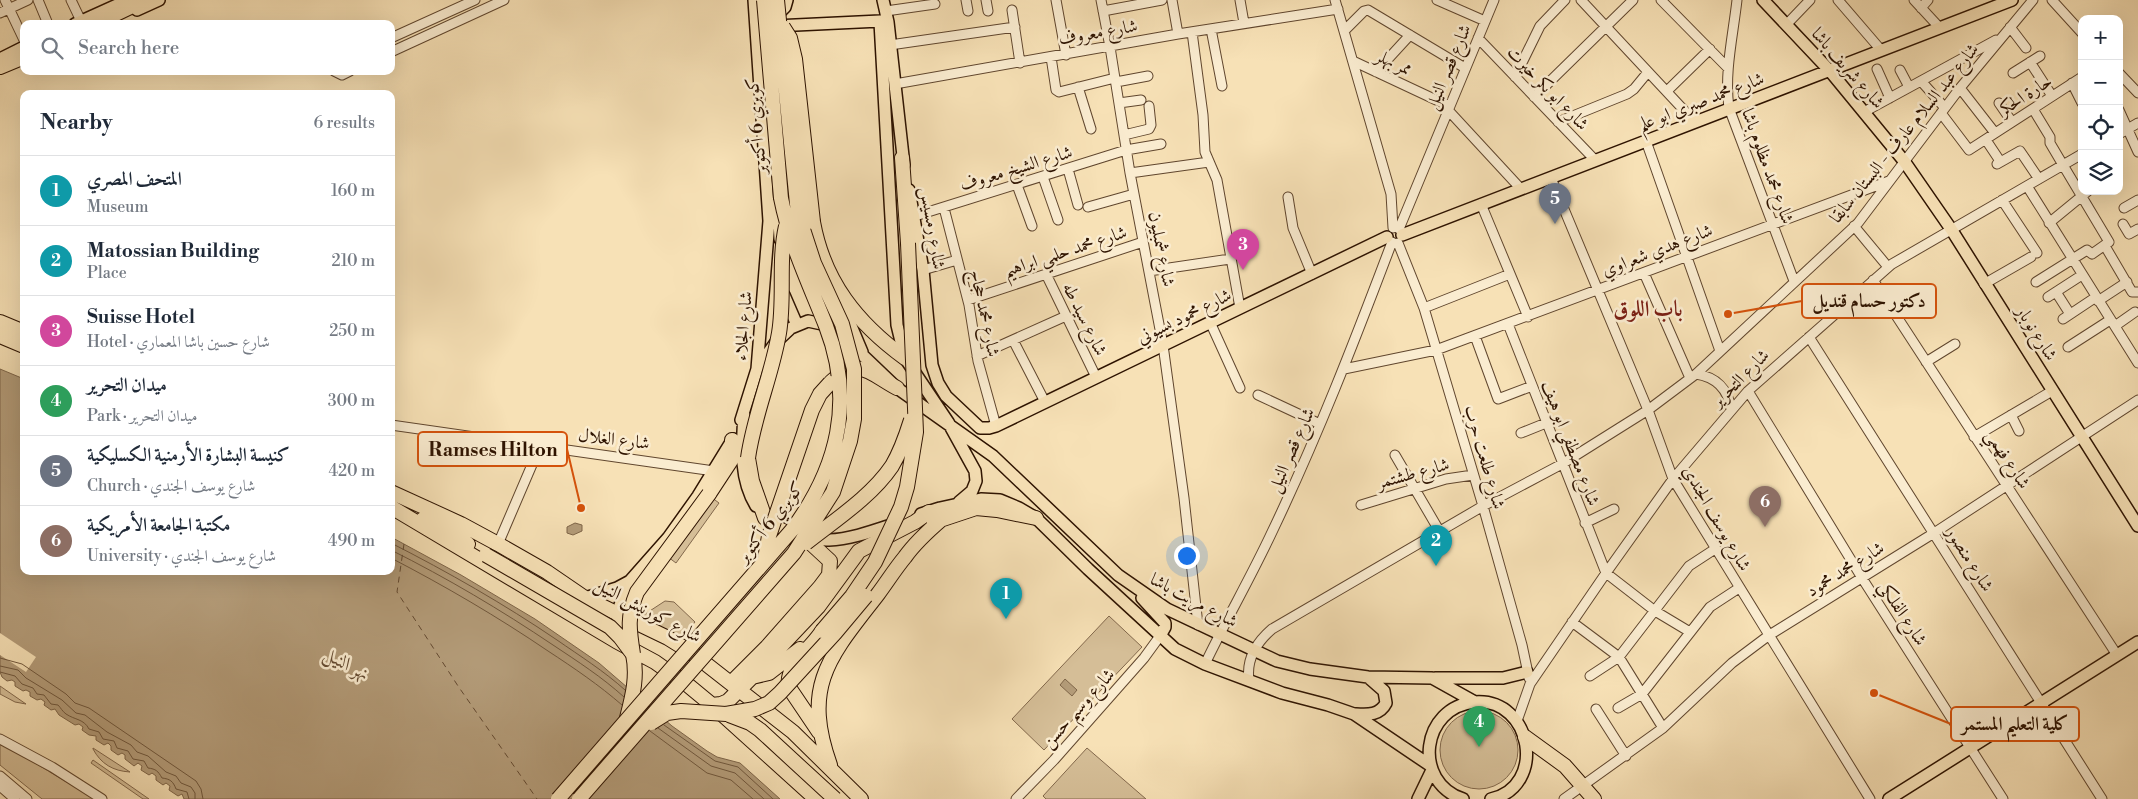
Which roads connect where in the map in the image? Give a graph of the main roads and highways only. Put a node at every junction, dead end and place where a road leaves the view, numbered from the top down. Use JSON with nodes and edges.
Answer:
{"nodes":[{"id":1,"x":128,"y":0,"type":"edge"},
{"id":2,"x":145,"y":0,"type":"edge"},
{"id":3,"x":159,"y":0,"type":"edge"},
{"id":4,"x":754,"y":0,"type":"edge"},
{"id":5,"x":764,"y":0,"type":"edge"},
{"id":6,"x":778,"y":0,"type":"edge"},
{"id":7,"x":786,"y":0,"type":"edge"},
{"id":8,"x":1763,"y":0,"type":"edge"},
{"id":9,"x":2012,"y":0,"type":"edge"},
{"id":10,"x":107,"y":4,"type":"edge"},
{"id":11,"x":883,"y":8,"type":"edge"},
{"id":12,"x":81,"y":20,"type":"edge"},
{"id":13,"x":103,"y":20,"type":"edge"},
{"id":14,"x":116,"y":20,"type":"edge"},
{"id":15,"x":774,"y":26,"type":"junction"},
{"id":16,"x":756,"y":37,"type":"junction"},
{"id":17,"x":20,"y":49,"type":"edge"},
{"id":18,"x":0,"y":59,"type":"edge"},
{"id":19,"x":20,"y":59,"type":"edge"},
{"id":20,"x":20,"y":65,"type":"edge"},
{"id":21,"x":0,"y":68,"type":"edge"},
{"id":22,"x":1830,"y":70,"type":"junction"},
{"id":23,"x":0,"y":74,"type":"edge"},
{"id":24,"x":902,"y":158,"type":"junction"},
{"id":25,"x":1904,"y":161,"type":"joint"},
{"id":26,"x":786,"y":226,"type":"junction"},
{"id":27,"x":1395,"y":236,"type":"joint"},
{"id":28,"x":831,"y":279,"type":"junction"},
{"id":29,"x":762,"y":307,"type":"junction"},
{"id":30,"x":789,"y":310,"type":"junction"},
{"id":31,"x":0,"y":322,"type":"edge"},
{"id":32,"x":797,"y":325,"type":"junction"},
{"id":33,"x":20,"y":330,"type":"edge"},
{"id":34,"x":0,"y":336,"type":"edge"},
{"id":35,"x":20,"y":344,"type":"edge"},
{"id":36,"x":863,"y":356,"type":"junction"},
{"id":37,"x":905,"y":358,"type":"junction"},
{"id":38,"x":757,"y":369,"type":"junction"},
{"id":39,"x":898,"y":388,"type":"junction"},
{"id":40,"x":916,"y":404,"type":"junction"},
{"id":41,"x":744,"y":415,"type":"junction"},
{"id":42,"x":948,"y":422,"type":"junction"},
{"id":43,"x":996,"y":426,"type":"joint"},
{"id":44,"x":732,"y":440,"type":"junction"},
{"id":45,"x":395,"y":494,"type":"edge"},
{"id":46,"x":955,"y":504,"type":"junction"},
{"id":47,"x":397,"y":510,"type":"edge"},
{"id":48,"x":929,"y":512,"type":"junction"},
{"id":49,"x":765,"y":518,"type":"junction"},
{"id":50,"x":1036,"y":518,"type":"junction"},
{"id":51,"x":942,"y":519,"type":"junction"},
{"id":52,"x":2138,"y":526,"type":"edge"},
{"id":53,"x":804,"y":536,"type":"junction"},
{"id":54,"x":794,"y":553,"type":"junction"},
{"id":55,"x":764,"y":562,"type":"junction"},
{"id":56,"x":630,"y":581,"type":"junction"},
{"id":57,"x":1137,"y":591,"type":"junction"},
{"id":58,"x":582,"y":596,"type":"junction"},
{"id":59,"x":570,"y":614,"type":"junction"},
{"id":60,"x":618,"y":614,"type":"junction"},
{"id":61,"x":822,"y":631,"type":"junction"},
{"id":62,"x":1160,"y":636,"type":"junction"},
{"id":63,"x":616,"y":641,"type":"junction"},
{"id":64,"x":2138,"y":642,"type":"edge"},
{"id":65,"x":633,"y":654,"type":"junction"},
{"id":66,"x":1527,"y":672,"type":"road end"},
{"id":67,"x":752,"y":677,"type":"junction"},
{"id":68,"x":1368,"y":677,"type":"junction"},
{"id":69,"x":1432,"y":678,"type":"junction"},
{"id":70,"x":735,"y":686,"type":"junction"},
{"id":71,"x":1476,"y":702,"type":"junction"},
{"id":72,"x":712,"y":705,"type":"junction"},
{"id":73,"x":726,"y":714,"type":"junction"},
{"id":74,"x":1354,"y":714,"type":"junction"},
{"id":75,"x":626,"y":722,"type":"junction"},
{"id":76,"x":640,"y":730,"type":"junction"},
{"id":77,"x":793,"y":732,"type":"junction"},
{"id":78,"x":821,"y":735,"type":"junction"},
{"id":79,"x":1525,"y":737,"type":"junction"},
{"id":80,"x":757,"y":745,"type":"junction"},
{"id":81,"x":831,"y":768,"type":"junction"},
{"id":82,"x":1431,"y":768,"type":"junction"},
{"id":83,"x":1459,"y":798,"type":"edge"},
{"id":84,"x":558,"y":799,"type":"edge"},
{"id":85,"x":579,"y":799,"type":"edge"},
{"id":86,"x":816,"y":799,"type":"edge"},
{"id":87,"x":835,"y":799,"type":"edge"},
{"id":88,"x":861,"y":799,"type":"edge"},
{"id":89,"x":1418,"y":799,"type":"edge"},
{"id":90,"x":1491,"y":799,"type":"edge"},
{"id":91,"x":1594,"y":799,"type":"edge"},
{"id":92,"x":1889,"y":799,"type":"edge"}],
"edges":[{"from":1,"to":10,"type":"main road"},
{"from":2,"to":13,"type":"highway"},
{"from":3,"to":14,"type":"main road"},
{"from":4,"to":16,"type":"main road","name":"شارع الجلاء"},
{"from":5,"to":26,"type":"highway","name":"كوبري 6 أكتوبر","bridge":true},
{"from":6,"to":15,"type":"highway","name":"كوبري 6 أكتوبر","bridge":true},
{"from":7,"to":16,"type":"main road"},
{"from":8,"to":22,"type":"main road","name":"شارع شريف باشا"},
{"from":9,"to":22,"type":"main road","name":"شارع محمد صبري ابو علم"},
{"from":10,"to":12,"type":"main road"},
{"from":11,"to":15,"type":"main road"},
{"from":11,"to":24,"type":"main road","name":"شارع رمسيس"},
{"from":11,"to":37,"type":"main road","name":"شارع رمسيس"},
{"from":15,"to":28,"type":"highway","bridge":true},
{"from":15,"to":30,"type":"main road","name":"شارع الجلاء"},
{"from":15,"to":54,"type":"highway","name":"كوبري 6 أكتوبر","bridge":true},
{"from":16,"to":29,"type":"main road","name":"شارع الجلاء"},
{"from":17,"to":18,"type":"main road"},
{"from":19,"to":21,"type":"highway"},
{"from":20,"to":23,"type":"main road"},
{"from":22,"to":25,"type":"main road","name":"شارع شريف باشا"},
{"from":22,"to":27,"type":"main road","name":"شارع محمد صبري ابو علم"},
{"from":24,"to":40,"type":"highway","bridge":true},
{"from":24,"to":43,"type":"main road","name":"شارع رمسيس"},
{"from":25,"to":52,"type":"main road","name":"شارع نوبار"},
{"from":26,"to":49,"type":"highway","bridge":true},
{"from":26,"to":55,"type":"highway","name":"كوبري 6 أكتوبر","bridge":true},
{"from":27,"to":43,"type":"main road","name":"شارع محمود بسيوني"},
{"from":28,"to":36,"type":"main road"},
{"from":28,"to":37,"type":"highway"},
{"from":29,"to":30,"type":"main road"},
{"from":29,"to":38,"type":"main road","name":"شارع الجلاء"},
{"from":30,"to":32,"type":"main road","name":"شارع الجلاء"},
{"from":31,"to":33,"type":"highway"},
{"from":32,"to":36,"type":"main road","name":"شارع مريت باشا"},
{"from":32,"to":38,"type":"main road"},
{"from":34,"to":35,"type":"highway"},
{"from":36,"to":39,"type":"main road","name":"شارع مريت باشا"},
{"from":37,"to":42,"type":"main road","name":"شارع رمسيس"},
{"from":38,"to":41,"type":"main road","name":"شارع الجلاء"},
{"from":39,"to":42,"type":"main road","name":"شارع مريت باشا"},
{"from":39,"to":55,"type":"highway","bridge":true},
{"from":40,"to":54,"type":"highway","bridge":true},
{"from":40,"to":61,"type":"highway","bridge":true},
{"from":41,"to":44,"type":"main road","name":"شارع الجلاء"},
{"from":41,"to":49,"type":"main road"},
{"from":42,"to":46,"type":"main road"},
{"from":42,"to":57,"type":"main road","name":"شارع مريت باشا"},
{"from":44,"to":56,"type":"main road","name":"شارع الجلاء"},
{"from":44,"to":65,"type":"highway","bridge":true},
{"from":45,"to":58,"type":"highway","name":"شارع كورنيش النيل"},
{"from":46,"to":48,"type":"main road"},
{"from":46,"to":50,"type":"main road"},
{"from":47,"to":59,"type":"highway"},
{"from":47,"to":65,"type":"highway","bridge":true},
{"from":48,"to":53,"type":"main road"},
{"from":48,"to":67,"type":"highway"},
{"from":49,"to":53,"type":"main road"},
{"from":50,"to":51,"type":"highway"},
{"from":50,"to":62,"type":"main road"},
{"from":51,"to":73,"type":"highway","bridge":true},
{"from":51,"to":78,"type":"highway"},
{"from":53,"to":70,"type":"highway"},
{"from":54,"to":76,"type":"highway","name":"كوبري 6 أكتوبر","bridge":true},
{"from":55,"to":75,"type":"highway","name":"كوبري 6 أكتوبر","bridge":true},
{"from":56,"to":58,"type":"main road","name":"شارع الجلاء"},
{"from":56,"to":60,"type":"main road","name":"شارع الجلاء"},
{"from":57,"to":62,"type":"main road"},
{"from":57,"to":68,"type":"main road","name":"شارع مريت باشا"},
{"from":58,"to":59,"type":"highway"},
{"from":58,"to":60,"type":"highway","name":"شارع كورنيش النيل"},
{"from":59,"to":63,"type":"highway"},
{"from":60,"to":63,"type":"main road","name":"شارع الجلاء"},
{"from":60,"to":70,"type":"highway","name":"شارع كورنيش النيل"},
{"from":61,"to":67,"type":"highway"},
{"from":61,"to":78,"type":"highway"},
{"from":62,"to":74,"type":"main road"},
{"from":63,"to":72,"type":"highway"},
{"from":64,"to":92,"type":"main road"},
{"from":65,"to":75,"type":"highway","bridge":true},
{"from":66,"to":69,"type":"main road"},
{"from":67,"to":70,"type":"highway"},
{"from":68,"to":69,"type":"main road","name":"شارع مريت باشا"},
{"from":68,"to":74,"type":"main road"},
{"from":69,"to":71,"type":"main road","name":"شارع مريت باشا"},
{"from":70,"to":72,"type":"highway"},
{"from":70,"to":77,"type":"highway","name":"شارع كورنيش النيل"},
{"from":71,"to":79,"type":"main road","name":"شارع مريت باشا"},
{"from":71,"to":82,"type":"main road"},
{"from":72,"to":80,"type":"highway"},
{"from":73,"to":76,"type":"highway","bridge":true},
{"from":73,"to":87,"type":"highway","bridge":true},
{"from":74,"to":82,"type":"main road"},
{"from":75,"to":84,"type":"highway","name":"كوبري 6 أكتوبر","bridge":true},
{"from":76,"to":85,"type":"highway","name":"كوبري 6 أكتوبر","bridge":true},
{"from":77,"to":80,"type":"highway"},
{"from":77,"to":81,"type":"highway","name":"شارع كورنيش النيل"},
{"from":78,"to":81,"type":"highway"},
{"from":79,"to":90,"type":"main road"},
{"from":79,"to":91,"type":"highway"},
{"from":80,"to":86,"type":"highway"},
{"from":81,"to":88,"type":"highway","name":"شارع كورنيش النيل"},
{"from":82,"to":83,"type":"main road"},
{"from":82,"to":89,"type":"main road"}]}
